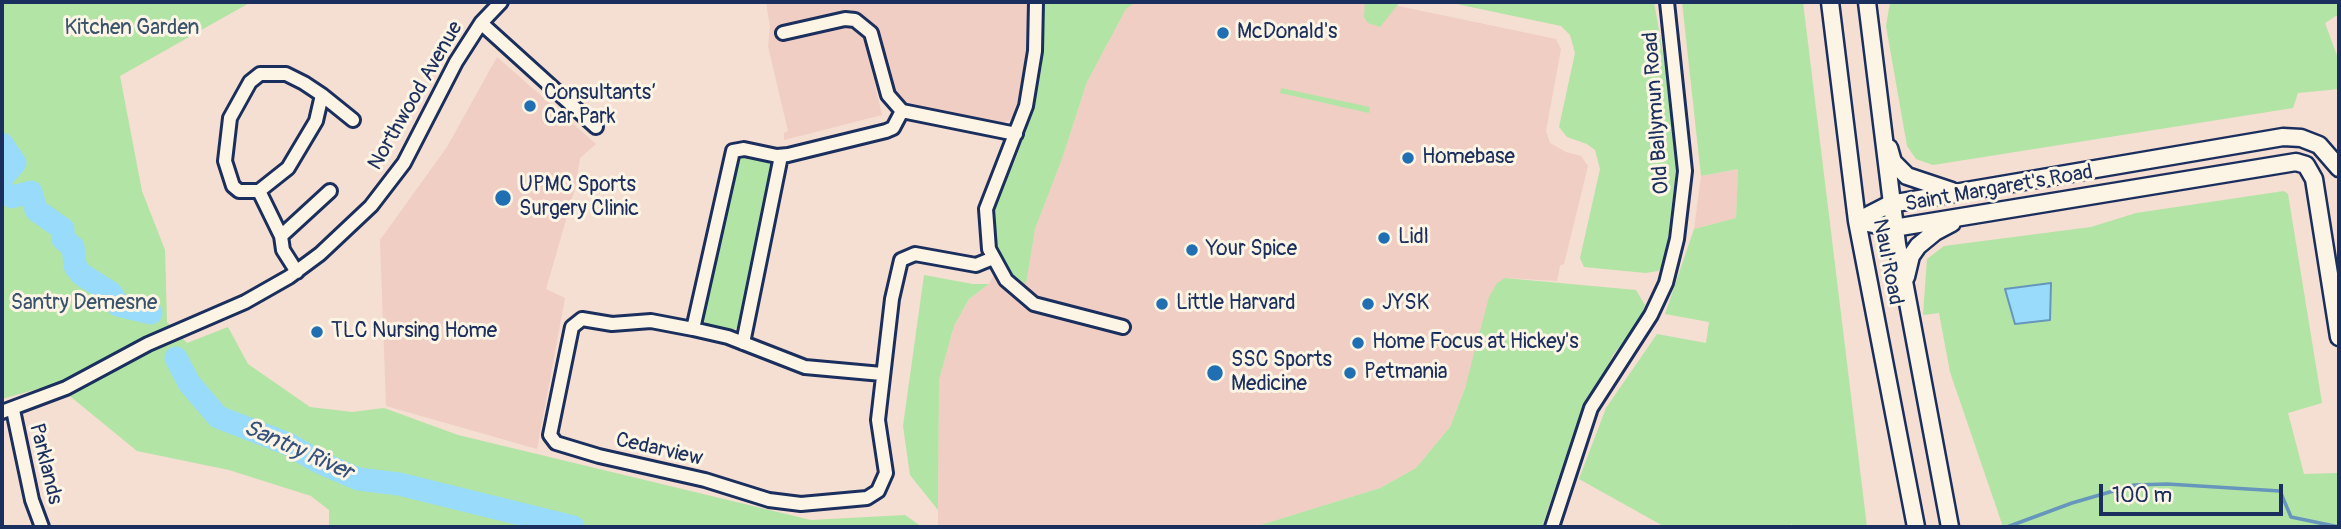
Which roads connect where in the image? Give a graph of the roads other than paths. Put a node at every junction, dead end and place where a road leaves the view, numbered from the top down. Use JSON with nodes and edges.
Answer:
{"nodes":[{"id":1,"x":1036,"y":2,"type":"edge"},
{"id":2,"x":1667,"y":2,"type":"edge"},
{"id":3,"x":1830,"y":2,"type":"edge"},
{"id":4,"x":1867,"y":2,"type":"edge"},
{"id":5,"x":493,"y":5,"type":"edge"},
{"id":6,"x":481,"y":23,"type":"junction"},
{"id":7,"x":783,"y":33,"type":"dead end"},
{"id":8,"x":322,"y":96,"type":"junction"},
{"id":9,"x":902,"y":111,"type":"junction"},
{"id":10,"x":353,"y":120,"type":"dead end"},
{"id":11,"x":596,"y":127,"type":"dead end"},
{"id":12,"x":1883,"y":132,"type":"junction"},
{"id":13,"x":1016,"y":134,"type":"junction"},
{"id":14,"x":781,"y":156,"type":"junction"},
{"id":15,"x":2339,"y":168,"type":"edge"},
{"id":16,"x":259,"y":191,"type":"junction"},
{"id":17,"x":330,"y":191,"type":"dead end"},
{"id":18,"x":1959,"y":192,"type":"junction"},
{"id":19,"x":1890,"y":204,"type":"junction"},
{"id":20,"x":1967,"y":216,"type":"junction"},
{"id":21,"x":1857,"y":220,"type":"junction"},
{"id":22,"x":1894,"y":228,"type":"junction"},
{"id":23,"x":281,"y":236,"type":"junction"},
{"id":24,"x":993,"y":258,"type":"junction"},
{"id":25,"x":297,"y":272,"type":"junction"},
{"id":26,"x":1905,"y":294,"type":"junction"},
{"id":27,"x":1123,"y":327,"type":"dead end"},
{"id":28,"x":693,"y":329,"type":"junction"},
{"id":29,"x":2339,"y":337,"type":"edge"},
{"id":30,"x":743,"y":343,"type":"junction"},
{"id":31,"x":882,"y":374,"type":"junction"},
{"id":32,"x":7,"y":411,"type":"edge"},
{"id":33,"x":42,"y":527,"type":"edge"},
{"id":34,"x":1552,"y":527,"type":"edge"},
{"id":35,"x":1916,"y":527,"type":"edge"},
{"id":36,"x":1950,"y":527,"type":"edge"}],
"edges":[{"from":1,"to":13,"type":"street"},
{"from":2,"to":34,"type":"street","name":"Old Ballymun Road"},
{"from":3,"to":21,"type":"main road","name":"Naul Road"},
{"from":4,"to":12,"type":"main road","name":"Naul Road"},
{"from":5,"to":6,"type":"street","name":"Northwood Avenue"},
{"from":6,"to":11,"type":"street"},
{"from":6,"to":25,"type":"street","name":"Northwood Avenue"},
{"from":7,"to":9,"type":"street"},
{"from":8,"to":10,"type":"street"},
{"from":8,"to":16,"type":"street"},
{"from":8,"to":16,"type":"street"},
{"from":9,"to":13,"type":"street"},
{"from":9,"to":14,"type":"street"},
{"from":12,"to":18,"type":"main road"},
{"from":12,"to":19,"type":"main road","name":"Naul Road"},
{"from":13,"to":24,"type":"street"},
{"from":14,"to":28,"type":"street"},
{"from":14,"to":30,"type":"street"},
{"from":15,"to":18,"type":"main road","name":"Saint Margaret's Road"},
{"from":16,"to":23,"type":"street"},
{"from":17,"to":23,"type":"street"},
{"from":18,"to":19,"type":"main road","name":"Saint Margaret's Road"},
{"from":19,"to":21,"type":"main road","name":"Saint Margaret's Road"},
{"from":19,"to":22,"type":"main road","name":"Naul Road"},
{"from":20,"to":22,"type":"main road","name":"Saint Margaret's Road"},
{"from":20,"to":26,"type":"main road"},
{"from":20,"to":29,"type":"main road","name":"Saint Margaret's Road"},
{"from":21,"to":22,"type":"main road","name":"Saint Margaret's Road"},
{"from":21,"to":35,"type":"main road","name":"Naul Road"},
{"from":22,"to":26,"type":"main road","name":"Naul Road"},
{"from":23,"to":25,"type":"street"},
{"from":24,"to":27,"type":"street"},
{"from":24,"to":31,"type":"street","name":"Cedarview"},
{"from":25,"to":32,"type":"street","name":"Northwood Avenue"},
{"from":26,"to":36,"type":"main road","name":"Naul Road"},
{"from":28,"to":30,"type":"street","name":"Cedarview"},
{"from":28,"to":31,"type":"street","name":"Cedarview"},
{"from":30,"to":31,"type":"street","name":"Cedarview"},
{"from":32,"to":33,"type":"street","name":"Parklands"}]}
